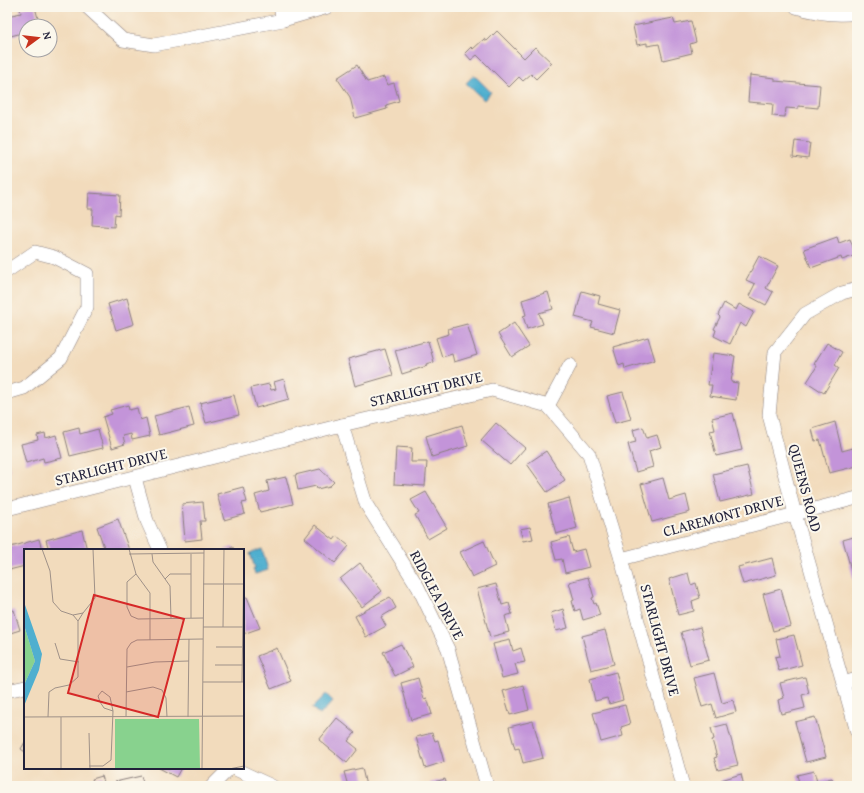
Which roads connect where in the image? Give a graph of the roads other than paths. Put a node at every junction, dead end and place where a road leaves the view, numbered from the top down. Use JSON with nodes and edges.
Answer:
{"nodes":[{"id":1,"x":87,"y":7,"type":"edge"},
{"id":2,"x":280,"y":7,"type":"edge"},
{"id":3,"x":328,"y":7,"type":"edge"},
{"id":4,"x":796,"y":7,"type":"edge"},
{"id":5,"x":857,"y":13,"type":"edge"},
{"id":6,"x":283,"y":20,"type":"junction"},
{"id":7,"x":7,"y":271,"type":"edge"},
{"id":8,"x":857,"y":289,"type":"edge"},
{"id":9,"x":570,"y":365,"type":"dead end"},
{"id":10,"x":7,"y":393,"type":"edge"},
{"id":11,"x":548,"y":406,"type":"junction"},
{"id":12,"x":342,"y":425,"type":"junction"},
{"id":13,"x":134,"y":478,"type":"junction"},
{"id":14,"x":857,"y":498,"type":"edge"},
{"id":15,"x":7,"y":509,"type":"edge"},
{"id":16,"x":795,"y":514,"type":"junction"},
{"id":17,"x":160,"y":549,"type":"edge"},
{"id":18,"x":621,"y":559,"type":"junction"},
{"id":19,"x":857,"y":679,"type":"edge"},
{"id":20,"x":843,"y":683,"type":"junction"},
{"id":21,"x":24,"y":687,"type":"edge"},
{"id":22,"x":7,"y":691,"type":"edge"},
{"id":23,"x":857,"y":732,"type":"edge"},
{"id":24,"x":228,"y":769,"type":"edge"},
{"id":25,"x":235,"y":769,"type":"edge"},
{"id":26,"x":212,"y":786,"type":"edge"},
{"id":27,"x":272,"y":786,"type":"edge"},
{"id":28,"x":487,"y":786,"type":"edge"},
{"id":29,"x":683,"y":786,"type":"edge"}],
"edges":[{"from":1,"to":6,"type":"street"},
{"from":2,"to":6,"type":"street"},
{"from":3,"to":6,"type":"street"},
{"from":4,"to":5,"type":"street"},
{"from":7,"to":10,"type":"street"},
{"from":8,"to":16,"type":"street","name":"QUEENS ROAD"},
{"from":9,"to":11,"type":"street"},
{"from":11,"to":12,"type":"street","name":"STARLIGHT DRIVE"},
{"from":11,"to":18,"type":"street","name":"STARLIGHT DRIVE"},
{"from":12,"to":13,"type":"street","name":"STARLIGHT DRIVE"},
{"from":12,"to":28,"type":"street","name":"RIDGLEA DRIVE"},
{"from":13,"to":15,"type":"street","name":"STARLIGHT DRIVE"},
{"from":13,"to":17,"type":"street"},
{"from":14,"to":16,"type":"street","name":"CLAREMONT DRIVE"},
{"from":16,"to":18,"type":"street","name":"CLAREMONT DRIVE"},
{"from":16,"to":20,"type":"street","name":"QUEENS ROAD"},
{"from":18,"to":29,"type":"street","name":"STARLIGHT DRIVE"},
{"from":19,"to":20,"type":"street"},
{"from":20,"to":23,"type":"street","name":"QUEENS ROAD"},
{"from":21,"to":22,"type":"street"},
{"from":24,"to":26,"type":"street"},
{"from":25,"to":27,"type":"street"}]}
